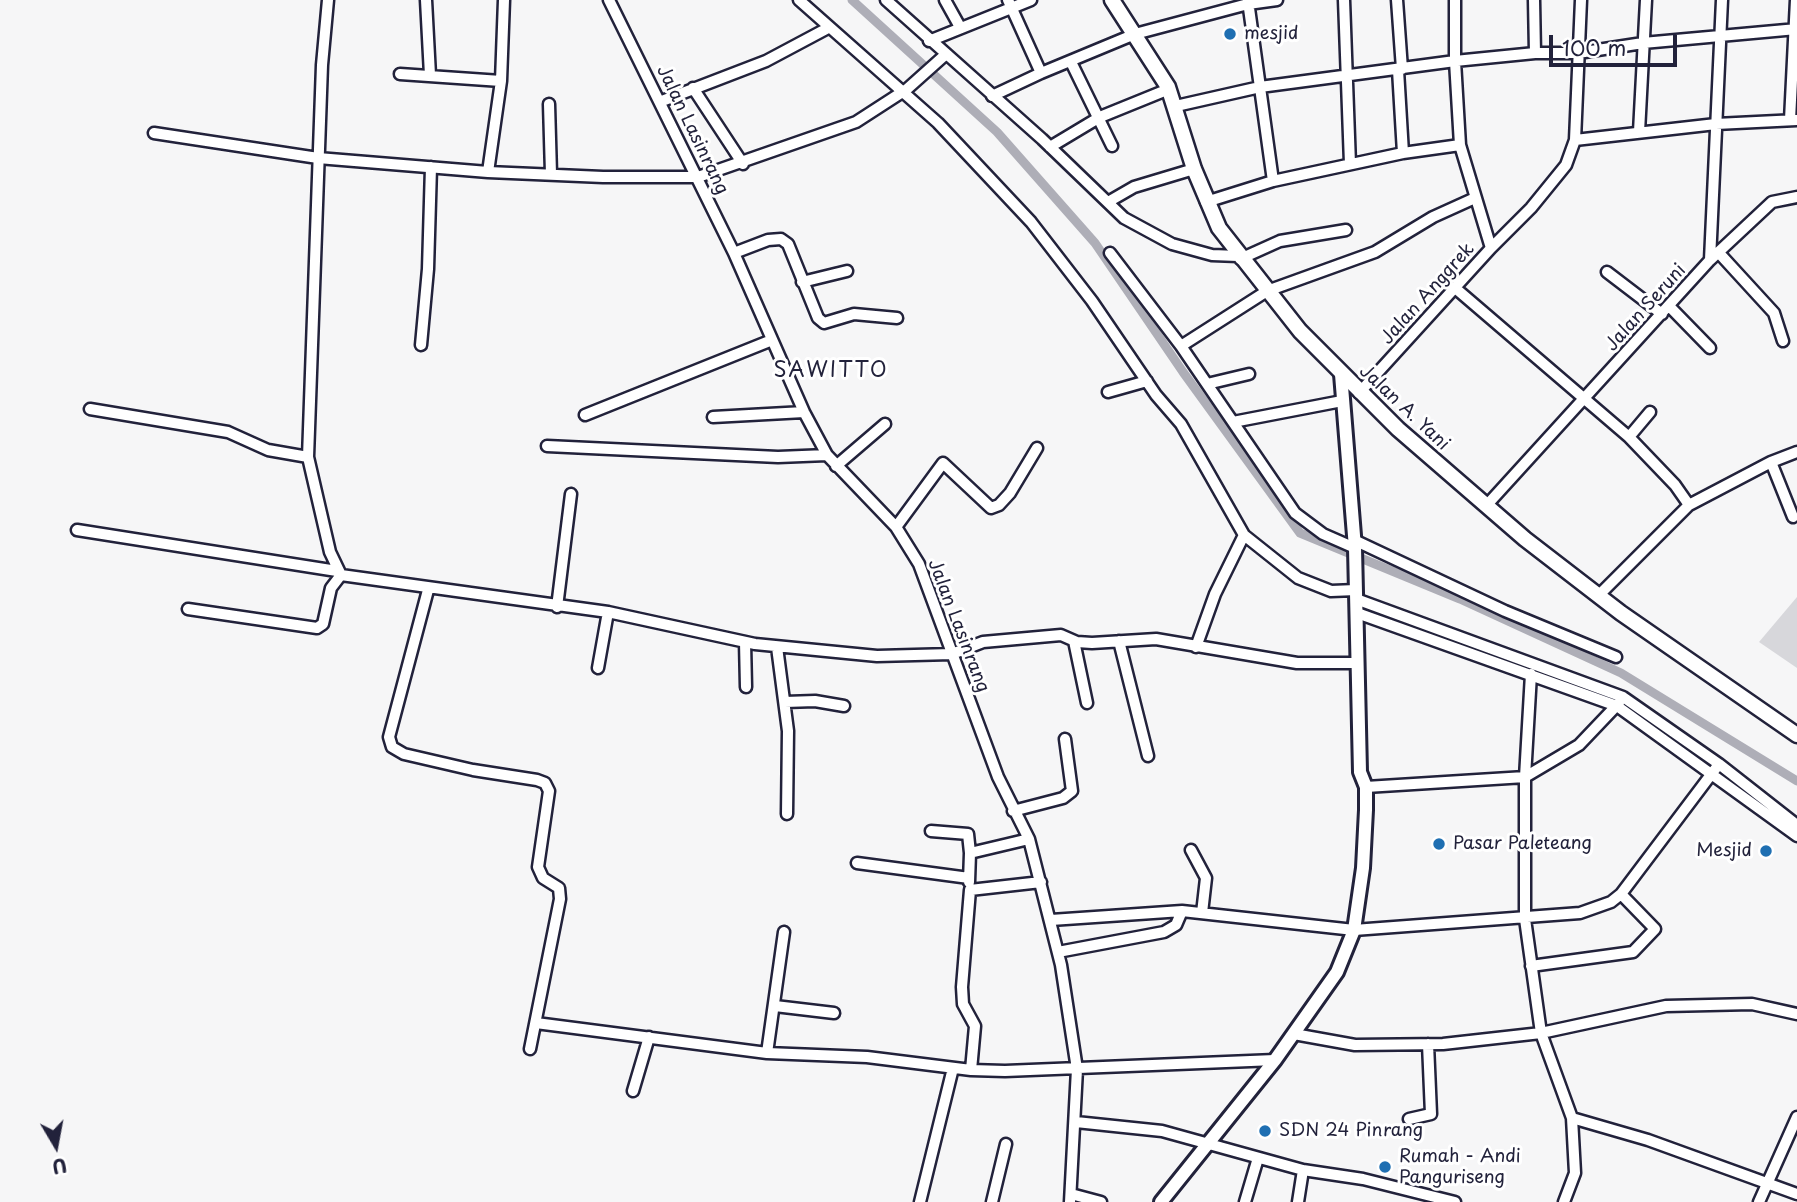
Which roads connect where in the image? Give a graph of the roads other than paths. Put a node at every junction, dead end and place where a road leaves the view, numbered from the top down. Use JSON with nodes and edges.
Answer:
{"nodes":[{"id":1,"x":328,"y":0,"type":"edge"},
{"id":2,"x":426,"y":0,"type":"edge"},
{"id":3,"x":504,"y":0,"type":"edge"},
{"id":4,"x":609,"y":0,"type":"edge"},
{"id":5,"x":799,"y":0,"type":"edge"},
{"id":6,"x":886,"y":0,"type":"edge"},
{"id":7,"x":945,"y":0,"type":"edge"},
{"id":8,"x":1031,"y":0,"type":"edge"},
{"id":9,"x":1112,"y":0,"type":"edge"},
{"id":10,"x":1277,"y":0,"type":"edge"},
{"id":11,"x":1344,"y":0,"type":"edge"},
{"id":12,"x":1397,"y":0,"type":"edge"},
{"id":13,"x":1455,"y":0,"type":"edge"},
{"id":14,"x":1534,"y":0,"type":"edge"},
{"id":15,"x":1581,"y":0,"type":"edge"},
{"id":16,"x":1646,"y":0,"type":"edge"},
{"id":17,"x":1722,"y":0,"type":"edge"},
{"id":18,"x":1796,"y":0,"type":"edge"},
{"id":19,"x":1248,"y":2,"type":"edge"},
{"id":20,"x":1010,"y":4,"type":"edge"},
{"id":21,"x":828,"y":27,"type":"junction"},
{"id":22,"x":960,"y":27,"type":"junction"},
{"id":23,"x":1795,"y":30,"type":"edge"},
{"id":24,"x":1135,"y":34,"type":"junction"},
{"id":25,"x":1719,"y":36,"type":"junction"},
{"id":26,"x":929,"y":41,"type":"junction"},
{"id":27,"x":1643,"y":43,"type":"junction"},
{"id":28,"x":1535,"y":52,"type":"junction"},
{"id":29,"x":1578,"y":53,"type":"junction"},
{"id":30,"x":942,"y":57,"type":"junction"},
{"id":31,"x":1455,"y":61,"type":"junction"},
{"id":32,"x":1071,"y":62,"type":"junction"},
{"id":33,"x":1400,"y":70,"type":"junction"},
{"id":34,"x":1041,"y":73,"type":"junction"},
{"id":35,"x":400,"y":74,"type":"dead end"},
{"id":36,"x":430,"y":75,"type":"junction"},
{"id":37,"x":1345,"y":77,"type":"junction"},
{"id":38,"x":501,"y":81,"type":"junction"},
{"id":39,"x":1259,"y":87,"type":"junction"},
{"id":40,"x":693,"y":88,"type":"junction"},
{"id":41,"x":1169,"y":89,"type":"junction"},
{"id":42,"x":905,"y":91,"type":"junction"},
{"id":43,"x":992,"y":96,"type":"junction"},
{"id":44,"x":662,"y":101,"type":"junction"},
{"id":45,"x":549,"y":104,"type":"dead end"},
{"id":46,"x":1176,"y":106,"type":"junction"},
{"id":47,"x":1100,"y":117,"type":"junction"},
{"id":48,"x":1794,"y":120,"type":"edge"},
{"id":49,"x":1716,"y":124,"type":"junction"},
{"id":50,"x":1639,"y":132,"type":"junction"},
{"id":51,"x":154,"y":133,"type":"dead end"},
{"id":52,"x":1575,"y":140,"type":"junction"},
{"id":53,"x":1460,"y":145,"type":"junction"},
{"id":54,"x":1112,"y":146,"type":"dead end"},
{"id":55,"x":1050,"y":147,"type":"junction"},
{"id":56,"x":1403,"y":153,"type":"junction"},
{"id":57,"x":318,"y":159,"type":"junction"},
{"id":58,"x":743,"y":164,"type":"junction"},
{"id":59,"x":1350,"y":164,"type":"junction"},
{"id":60,"x":431,"y":167,"type":"junction"},
{"id":61,"x":1194,"y":169,"type":"junction"},
{"id":62,"x":488,"y":172,"type":"junction"},
{"id":63,"x":551,"y":174,"type":"junction"},
{"id":64,"x":698,"y":177,"type":"junction"},
{"id":65,"x":1273,"y":181,"type":"junction"},
{"id":66,"x":1475,"y":198,"type":"junction"},
{"id":67,"x":1797,"y":198,"type":"edge"},
{"id":68,"x":1108,"y":202,"type":"junction"},
{"id":69,"x":1206,"y":202,"type":"junction"},
{"id":70,"x":1346,"y":230,"type":"dead end"},
{"id":71,"x":1490,"y":248,"type":"junction"},
{"id":72,"x":734,"y":253,"type":"junction"},
{"id":73,"x":1110,"y":253,"type":"dead end"},
{"id":74,"x":1719,"y":253,"type":"junction"},
{"id":75,"x":1239,"y":258,"type":"junction"},
{"id":76,"x":1710,"y":261,"type":"junction"},
{"id":77,"x":847,"y":271,"type":"dead end"},
{"id":78,"x":1607,"y":272,"type":"dead end"},
{"id":79,"x":802,"y":282,"type":"junction"},
{"id":80,"x":1454,"y":287,"type":"junction"},
{"id":81,"x":1267,"y":291,"type":"junction"},
{"id":82,"x":1665,"y":310,"type":"junction"},
{"id":83,"x":897,"y":318,"type":"dead end"},
{"id":84,"x":772,"y":340,"type":"junction"},
{"id":85,"x":1783,"y":341,"type":"dead end"},
{"id":86,"x":421,"y":345,"type":"dead end"},
{"id":87,"x":1181,"y":346,"type":"junction"},
{"id":88,"x":1710,"y":348,"type":"dead end"},
{"id":89,"x":1249,"y":374,"type":"dead end"},
{"id":90,"x":1341,"y":374,"type":"junction"},
{"id":91,"x":1147,"y":381,"type":"junction"},
{"id":92,"x":1207,"y":384,"type":"junction"},
{"id":93,"x":1108,"y":392,"type":"dead end"},
{"id":94,"x":1359,"y":393,"type":"junction"},
{"id":95,"x":1342,"y":401,"type":"junction"},
{"id":96,"x":1583,"y":401,"type":"junction"},
{"id":97,"x":90,"y":409,"type":"dead end"},
{"id":98,"x":804,"y":412,"type":"junction"},
{"id":99,"x":1650,"y":412,"type":"dead end"},
{"id":100,"x":585,"y":415,"type":"dead end"},
{"id":101,"x":713,"y":417,"type":"dead end"},
{"id":102,"x":1233,"y":422,"type":"junction"},
{"id":103,"x":885,"y":424,"type":"dead end"},
{"id":104,"x":1629,"y":437,"type":"junction"},
{"id":105,"x":547,"y":446,"type":"dead end"},
{"id":106,"x":1037,"y":448,"type":"dead end"},
{"id":107,"x":1797,"y":452,"type":"edge"},
{"id":108,"x":827,"y":455,"type":"junction"},
{"id":109,"x":308,"y":457,"type":"junction"},
{"id":110,"x":1771,"y":462,"type":"junction"},
{"id":111,"x":836,"y":466,"type":"junction"},
{"id":112,"x":572,"y":494,"type":"dead end"},
{"id":113,"x":1689,"y":505,"type":"junction"},
{"id":114,"x":1486,"y":506,"type":"junction"},
{"id":115,"x":1793,"y":517,"type":"dead end"},
{"id":116,"x":896,"y":527,"type":"junction"},
{"id":117,"x":77,"y":530,"type":"dead end"},
{"id":118,"x":1244,"y":535,"type":"junction"},
{"id":119,"x":1355,"y":546,"type":"junction"},
{"id":120,"x":339,"y":573,"type":"junction"},
{"id":121,"x":428,"y":590,"type":"junction"},
{"id":122,"x":1356,"y":590,"type":"junction"},
{"id":123,"x":1598,"y":596,"type":"junction"},
{"id":124,"x":557,"y":607,"type":"junction"},
{"id":125,"x":188,"y":609,"type":"dead end"},
{"id":126,"x":608,"y":612,"type":"junction"},
{"id":127,"x":1357,"y":613,"type":"junction"},
{"id":128,"x":1074,"y":641,"type":"junction"},
{"id":129,"x":1119,"y":641,"type":"junction"},
{"id":130,"x":745,"y":642,"type":"junction"},
{"id":131,"x":1196,"y":646,"type":"junction"},
{"id":132,"x":777,"y":647,"type":"junction"},
{"id":133,"x":952,"y":654,"type":"junction"},
{"id":134,"x":1616,"y":657,"type":"dead end"},
{"id":135,"x":1358,"y":663,"type":"junction"},
{"id":136,"x":597,"y":668,"type":"dead end"},
{"id":137,"x":1531,"y":674,"type":"junction"},
{"id":138,"x":746,"y":687,"type":"dead end"},
{"id":139,"x":785,"y":702,"type":"junction"},
{"id":140,"x":1620,"y":702,"type":"junction"},
{"id":141,"x":1087,"y":703,"type":"dead end"},
{"id":142,"x":844,"y":706,"type":"dead end"},
{"id":143,"x":1797,"y":735,"type":"edge"},
{"id":144,"x":1065,"y":739,"type":"dead end"},
{"id":145,"x":1148,"y":756,"type":"dead end"},
{"id":146,"x":1716,"y":769,"type":"junction"},
{"id":147,"x":1525,"y":777,"type":"junction"},
{"id":148,"x":1366,"y":788,"type":"junction"},
{"id":149,"x":1765,"y":806,"type":"junction"},
{"id":150,"x":1013,"y":811,"type":"junction"},
{"id":151,"x":787,"y":814,"type":"dead end"},
{"id":152,"x":1797,"y":825,"type":"edge"},
{"id":153,"x":931,"y":831,"type":"dead end"},
{"id":154,"x":1797,"y":836,"type":"edge"},
{"id":155,"x":1029,"y":839,"type":"junction"},
{"id":156,"x":1191,"y":850,"type":"dead end"},
{"id":157,"x":970,"y":853,"type":"junction"},
{"id":158,"x":857,"y":863,"type":"dead end"},
{"id":159,"x":969,"y":878,"type":"junction"},
{"id":160,"x":1041,"y":882,"type":"junction"},
{"id":161,"x":970,"y":890,"type":"junction"},
{"id":162,"x":1621,"y":894,"type":"junction"},
{"id":163,"x":1182,"y":911,"type":"junction"},
{"id":164,"x":1202,"y":913,"type":"junction"},
{"id":165,"x":1525,"y":919,"type":"junction"},
{"id":166,"x":1051,"y":920,"type":"junction"},
{"id":167,"x":1354,"y":930,"type":"junction"},
{"id":168,"x":784,"y":932,"type":"dead end"},
{"id":169,"x":1058,"y":952,"type":"junction"},
{"id":170,"x":1531,"y":966,"type":"junction"},
{"id":171,"x":775,"y":1006,"type":"junction"},
{"id":172,"x":834,"y":1013,"type":"dead end"},
{"id":173,"x":1797,"y":1014,"type":"edge"},
{"id":174,"x":536,"y":1023,"type":"junction"},
{"id":175,"x":1541,"y":1033,"type":"junction"},
{"id":176,"x":1294,"y":1034,"type":"junction"},
{"id":177,"x":649,"y":1037,"type":"junction"},
{"id":178,"x":1428,"y":1044,"type":"junction"},
{"id":179,"x":530,"y":1049,"type":"dead end"},
{"id":180,"x":767,"y":1053,"type":"junction"},
{"id":181,"x":1275,"y":1060,"type":"junction"},
{"id":182,"x":953,"y":1068,"type":"junction"},
{"id":183,"x":1077,"y":1069,"type":"junction"},
{"id":184,"x":971,"y":1070,"type":"junction"},
{"id":185,"x":633,"y":1091,"type":"dead end"},
{"id":186,"x":1797,"y":1117,"type":"edge"},
{"id":187,"x":1572,"y":1118,"type":"junction"},
{"id":188,"x":1409,"y":1119,"type":"dead end"},
{"id":189,"x":1076,"y":1122,"type":"junction"},
{"id":190,"x":1211,"y":1142,"type":"junction"},
{"id":191,"x":1006,"y":1144,"type":"dead end"},
{"id":192,"x":1258,"y":1158,"type":"junction"},
{"id":193,"x":1303,"y":1170,"type":"junction"},
{"id":194,"x":1768,"y":1184,"type":"junction"},
{"id":195,"x":1797,"y":1194,"type":"edge"},
{"id":196,"x":1071,"y":1198,"type":"edge"},
{"id":197,"x":920,"y":1202,"type":"edge"},
{"id":198,"x":992,"y":1202,"type":"edge"},
{"id":199,"x":1101,"y":1202,"type":"edge"},
{"id":200,"x":1161,"y":1202,"type":"edge"},
{"id":201,"x":1245,"y":1202,"type":"edge"},
{"id":202,"x":1298,"y":1202,"type":"edge"},
{"id":203,"x":1455,"y":1202,"type":"edge"},
{"id":204,"x":1564,"y":1202,"type":"edge"},
{"id":205,"x":1759,"y":1202,"type":"edge"}],
"edges":[{"from":1,"to":57,"type":"street"},
{"from":2,"to":36,"type":"street"},
{"from":3,"to":38,"type":"street"},
{"from":4,"to":44,"type":"street","name":"Jalan Lasinrang"},
{"from":5,"to":21,"type":"street"},
{"from":6,"to":26,"type":"street"},
{"from":7,"to":22,"type":"street"},
{"from":8,"to":20,"type":"street"},
{"from":9,"to":24,"type":"highway","name":"Jalan A. Yani"},
{"from":10,"to":19,"type":"street"},
{"from":11,"to":37,"type":"street"},
{"from":12,"to":33,"type":"street"},
{"from":13,"to":31,"type":"street","name":"Jalan Anggrek"},
{"from":14,"to":28,"type":"street"},
{"from":15,"to":29,"type":"street"},
{"from":16,"to":27,"type":"street"},
{"from":17,"to":25,"type":"street","name":"Jalan Seruni"},
{"from":18,"to":23,"type":"street"},
{"from":19,"to":24,"type":"street"},
{"from":19,"to":39,"type":"street"},
{"from":20,"to":22,"type":"street"},
{"from":20,"to":34,"type":"street"},
{"from":21,"to":40,"type":"street"},
{"from":21,"to":42,"type":"street"},
{"from":22,"to":26,"type":"street"},
{"from":23,"to":25,"type":"street"},
{"from":23,"to":48,"type":"street"},
{"from":24,"to":32,"type":"street"},
{"from":24,"to":41,"type":"highway","name":"Jalan A. Yani"},
{"from":25,"to":27,"type":"street"},
{"from":25,"to":49,"type":"street","name":"Jalan Seruni"},
{"from":26,"to":30,"type":"street"},
{"from":27,"to":29,"type":"street"},
{"from":27,"to":50,"type":"street"},
{"from":28,"to":29,"type":"street"},
{"from":28,"to":31,"type":"street"},
{"from":29,"to":52,"type":"street"},
{"from":30,"to":42,"type":"street"},
{"from":30,"to":43,"type":"street"},
{"from":31,"to":33,"type":"street"},
{"from":31,"to":53,"type":"street","name":"Jalan Anggrek"},
{"from":32,"to":34,"type":"street"},
{"from":32,"to":47,"type":"street"},
{"from":33,"to":37,"type":"street"},
{"from":33,"to":56,"type":"street"},
{"from":34,"to":43,"type":"street"},
{"from":35,"to":36,"type":"street"},
{"from":36,"to":38,"type":"street"},
{"from":37,"to":39,"type":"street"},
{"from":37,"to":59,"type":"street"},
{"from":38,"to":62,"type":"street"},
{"from":39,"to":46,"type":"street"},
{"from":39,"to":65,"type":"street"},
{"from":40,"to":44,"type":"street"},
{"from":40,"to":58,"type":"street"},
{"from":41,"to":46,"type":"highway","name":"Jalan A. Yani"},
{"from":41,"to":47,"type":"street"},
{"from":42,"to":58,"type":"street"},
{"from":42,"to":91,"type":"street"},
{"from":43,"to":55,"type":"street"},
{"from":44,"to":64,"type":"street","name":"Jalan Lasinrang"},
{"from":45,"to":63,"type":"street"},
{"from":46,"to":61,"type":"highway","name":"Jalan A. Yani"},
{"from":47,"to":54,"type":"street"},
{"from":47,"to":55,"type":"street"},
{"from":48,"to":49,"type":"street"},
{"from":49,"to":50,"type":"street"},
{"from":49,"to":76,"type":"street","name":"Jalan Seruni"},
{"from":50,"to":52,"type":"street"},
{"from":51,"to":57,"type":"street"},
{"from":52,"to":71,"type":"street"},
{"from":53,"to":56,"type":"street"},
{"from":53,"to":66,"type":"street","name":"Jalan Anggrek"},
{"from":55,"to":68,"type":"street"},
{"from":56,"to":59,"type":"street"},
{"from":57,"to":60,"type":"street"},
{"from":57,"to":109,"type":"street"},
{"from":58,"to":64,"type":"street"},
{"from":59,"to":65,"type":"street"},
{"from":60,"to":62,"type":"street"},
{"from":60,"to":86,"type":"street"},
{"from":61,"to":68,"type":"street"},
{"from":61,"to":69,"type":"highway","name":"Jalan A. Yani"},
{"from":62,"to":63,"type":"street"},
{"from":63,"to":64,"type":"street"},
{"from":64,"to":72,"type":"street","name":"Jalan Lasinrang"},
{"from":65,"to":69,"type":"street"},
{"from":66,"to":71,"type":"street","name":"Jalan Anggrek"},
{"from":66,"to":81,"type":"street"},
{"from":67,"to":74,"type":"street"},
{"from":68,"to":75,"type":"street"},
{"from":69,"to":75,"type":"highway","name":"Jalan A. Yani"},
{"from":70,"to":75,"type":"street"},
{"from":71,"to":80,"type":"street","name":"Jalan Anggrek"},
{"from":72,"to":79,"type":"street"},
{"from":72,"to":84,"type":"street","name":"Jalan Lasinrang"},
{"from":73,"to":87,"type":"street"},
{"from":74,"to":76,"type":"street"},
{"from":74,"to":85,"type":"street"},
{"from":75,"to":81,"type":"highway","name":"Jalan A. Yani"},
{"from":76,"to":82,"type":"street","name":"Jalan Seruni"},
{"from":77,"to":79,"type":"street"},
{"from":78,"to":82,"type":"street"},
{"from":79,"to":83,"type":"street"},
{"from":80,"to":94,"type":"street","name":"Jalan Anggrek"},
{"from":80,"to":96,"type":"street"},
{"from":81,"to":87,"type":"street"},
{"from":81,"to":90,"type":"highway","name":"Jalan A. Yani"},
{"from":82,"to":88,"type":"street"},
{"from":82,"to":96,"type":"street","name":"Jalan Seruni"},
{"from":84,"to":98,"type":"street","name":"Jalan Lasinrang"},
{"from":84,"to":100,"type":"street"},
{"from":87,"to":92,"type":"street"},
{"from":89,"to":92,"type":"street"},
{"from":90,"to":94,"type":"highway","name":"Jalan A. Yani"},
{"from":90,"to":95,"type":"main road"},
{"from":91,"to":93,"type":"street"},
{"from":91,"to":118,"type":"street"},
{"from":92,"to":102,"type":"street"},
{"from":94,"to":114,"type":"highway","name":"Jalan A. Yani"},
{"from":95,"to":102,"type":"street"},
{"from":95,"to":119,"type":"main road"},
{"from":96,"to":104,"type":"street"},
{"from":96,"to":114,"type":"street","name":"Jalan Seruni"},
{"from":97,"to":109,"type":"street"},
{"from":98,"to":101,"type":"street"},
{"from":98,"to":108,"type":"street","name":"Jalan Lasinrang"},
{"from":99,"to":104,"type":"street"},
{"from":102,"to":119,"type":"street"},
{"from":103,"to":111,"type":"street"},
{"from":104,"to":113,"type":"street"},
{"from":105,"to":108,"type":"street"},
{"from":106,"to":116,"type":"street"},
{"from":107,"to":110,"type":"street"},
{"from":108,"to":111,"type":"street","name":"Jalan Lasinrang"},
{"from":109,"to":120,"type":"street"},
{"from":110,"to":113,"type":"street"},
{"from":110,"to":115,"type":"street"},
{"from":111,"to":116,"type":"street","name":"Jalan Lasinrang"},
{"from":112,"to":124,"type":"street"},
{"from":113,"to":123,"type":"street"},
{"from":114,"to":123,"type":"highway","name":"Jalan A. Yani"},
{"from":116,"to":133,"type":"street","name":"Jalan Lasinrang"},
{"from":117,"to":120,"type":"street"},
{"from":118,"to":122,"type":"street"},
{"from":118,"to":131,"type":"street"},
{"from":119,"to":122,"type":"main road"},
{"from":119,"to":134,"type":"street"},
{"from":120,"to":121,"type":"street"},
{"from":120,"to":125,"type":"street"},
{"from":121,"to":124,"type":"street"},
{"from":121,"to":174,"type":"street"},
{"from":122,"to":127,"type":"main road"},
{"from":122,"to":140,"type":"street"},
{"from":123,"to":143,"type":"highway","name":"Jalan A. Yani"},
{"from":124,"to":126,"type":"street"},
{"from":126,"to":130,"type":"street"},
{"from":126,"to":136,"type":"street"},
{"from":127,"to":135,"type":"main road"},
{"from":127,"to":137,"type":"street"},
{"from":128,"to":129,"type":"street"},
{"from":128,"to":133,"type":"street"},
{"from":128,"to":141,"type":"street"},
{"from":129,"to":131,"type":"street"},
{"from":129,"to":145,"type":"street"},
{"from":130,"to":132,"type":"street"},
{"from":130,"to":138,"type":"street"},
{"from":131,"to":135,"type":"street"},
{"from":132,"to":133,"type":"street"},
{"from":132,"to":139,"type":"street"},
{"from":133,"to":150,"type":"street","name":"Jalan Lasinrang"},
{"from":135,"to":148,"type":"main road"},
{"from":137,"to":140,"type":"street"},
{"from":137,"to":147,"type":"street"},
{"from":139,"to":142,"type":"street"},
{"from":139,"to":151,"type":"street"},
{"from":140,"to":146,"type":"street"},
{"from":140,"to":147,"type":"street"},
{"from":144,"to":150,"type":"street"},
{"from":146,"to":149,"type":"street"},
{"from":146,"to":162,"type":"street"},
{"from":147,"to":148,"type":"street"},
{"from":147,"to":165,"type":"street"},
{"from":148,"to":167,"type":"main road"},
{"from":149,"to":152,"type":"street"},
{"from":149,"to":154,"type":"street"},
{"from":150,"to":155,"type":"street","name":"Jalan Lasinrang"},
{"from":153,"to":157,"type":"street"},
{"from":155,"to":157,"type":"street"},
{"from":155,"to":160,"type":"street","name":"Jalan Lasinrang"},
{"from":156,"to":164,"type":"street"},
{"from":157,"to":159,"type":"street"},
{"from":158,"to":159,"type":"street"},
{"from":159,"to":161,"type":"street"},
{"from":160,"to":161,"type":"street"},
{"from":160,"to":166,"type":"street","name":"Jalan Lasinrang"},
{"from":161,"to":184,"type":"street"},
{"from":162,"to":165,"type":"street"},
{"from":162,"to":170,"type":"street"},
{"from":163,"to":164,"type":"street"},
{"from":163,"to":166,"type":"street"},
{"from":163,"to":169,"type":"street"},
{"from":164,"to":167,"type":"street"},
{"from":165,"to":167,"type":"street"},
{"from":165,"to":170,"type":"street"},
{"from":166,"to":169,"type":"street","name":"Jalan Lasinrang"},
{"from":167,"to":176,"type":"main road"},
{"from":168,"to":171,"type":"street"},
{"from":169,"to":183,"type":"street","name":"Jalan Lasinrang"},
{"from":170,"to":175,"type":"street"},
{"from":171,"to":172,"type":"street"},
{"from":171,"to":180,"type":"street"},
{"from":173,"to":175,"type":"street"},
{"from":174,"to":177,"type":"street"},
{"from":174,"to":179,"type":"street"},
{"from":175,"to":178,"type":"street"},
{"from":175,"to":187,"type":"street"},
{"from":176,"to":178,"type":"street"},
{"from":176,"to":181,"type":"main road"},
{"from":177,"to":180,"type":"street"},
{"from":177,"to":185,"type":"street"},
{"from":178,"to":188,"type":"street"},
{"from":180,"to":182,"type":"street"},
{"from":181,"to":183,"type":"street"},
{"from":181,"to":190,"type":"main road"},
{"from":182,"to":184,"type":"street"},
{"from":182,"to":197,"type":"street"},
{"from":183,"to":184,"type":"street"},
{"from":183,"to":189,"type":"street","name":"Jalan Lasinrang"},
{"from":186,"to":194,"type":"street"},
{"from":187,"to":194,"type":"street"},
{"from":187,"to":204,"type":"street"},
{"from":189,"to":190,"type":"street"},
{"from":189,"to":196,"type":"street","name":"Jalan Lasinrang"},
{"from":190,"to":192,"type":"street"},
{"from":190,"to":200,"type":"main road"},
{"from":191,"to":198,"type":"street"},
{"from":192,"to":193,"type":"street"},
{"from":192,"to":201,"type":"street"},
{"from":193,"to":202,"type":"street"},
{"from":193,"to":203,"type":"street"},
{"from":194,"to":195,"type":"street"},
{"from":194,"to":205,"type":"street"},
{"from":196,"to":199,"type":"street"}]}
